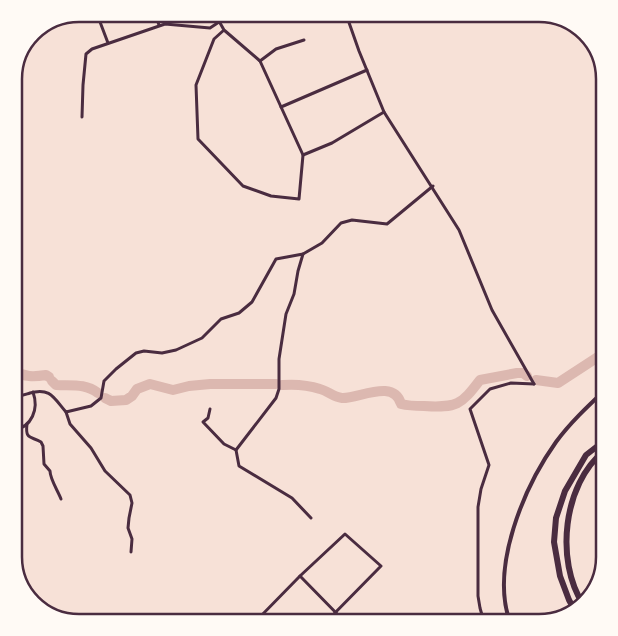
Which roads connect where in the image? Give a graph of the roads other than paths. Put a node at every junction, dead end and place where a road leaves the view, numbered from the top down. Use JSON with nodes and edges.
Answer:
{"nodes":[{"id":1,"x":101,"y":22,"type":"edge"},
{"id":2,"x":158,"y":22,"type":"edge"},
{"id":3,"x":219,"y":22,"type":"joint"},
{"id":4,"x":349,"y":23,"type":"edge"},
{"id":5,"x":159,"y":25,"type":"junction"},
{"id":6,"x":224,"y":30,"type":"junction"},
{"id":7,"x":304,"y":40,"type":"dead end"},
{"id":8,"x":108,"y":43,"type":"junction"},
{"id":9,"x":260,"y":61,"type":"junction"},
{"id":10,"x":367,"y":70,"type":"junction"},
{"id":11,"x":280,"y":107,"type":"junction"},
{"id":12,"x":384,"y":112,"type":"junction"},
{"id":13,"x":82,"y":117,"type":"dead end"},
{"id":14,"x":303,"y":156,"type":"junction"},
{"id":15,"x":433,"y":186,"type":"junction"},
{"id":16,"x":303,"y":254,"type":"junction"},
{"id":17,"x":34,"y":392,"type":"junction"},
{"id":18,"x":22,"y":396,"type":"edge"},
{"id":19,"x":596,"y":399,"type":"edge"},
{"id":20,"x":210,"y":409,"type":"dead end"},
{"id":21,"x":66,"y":412,"type":"junction"},
{"id":22,"x":27,"y":424,"type":"junction"},
{"id":23,"x":22,"y":427,"type":"edge"},
{"id":24,"x":596,"y":447,"type":"edge"},
{"id":25,"x":236,"y":450,"type":"junction"},
{"id":26,"x":596,"y":461,"type":"edge"},
{"id":27,"x":61,"y":500,"type":"dead end"},
{"id":28,"x":311,"y":518,"type":"dead end"},
{"id":29,"x":131,"y":552,"type":"dead end"},
{"id":30,"x":300,"y":576,"type":"junction"},
{"id":31,"x":578,"y":597,"type":"edge"},
{"id":32,"x":571,"y":603,"type":"edge"},
{"id":33,"x":336,"y":612,"type":"joint"},
{"id":34,"x":263,"y":614,"type":"edge"},
{"id":35,"x":482,"y":614,"type":"edge"},
{"id":36,"x":507,"y":614,"type":"edge"}],
"edges":[{"from":1,"to":8,"type":"street"},
{"from":2,"to":5,"type":"street"},
{"from":3,"to":5,"type":"street"},
{"from":3,"to":6,"type":"street"},
{"from":4,"to":10,"type":"street"},
{"from":5,"to":8,"type":"street"},
{"from":6,"to":9,"type":"street"},
{"from":6,"to":14,"type":"street"},
{"from":7,"to":9,"type":"street"},
{"from":8,"to":13,"type":"street"},
{"from":9,"to":11,"type":"street"},
{"from":10,"to":11,"type":"street"},
{"from":10,"to":12,"type":"street"},
{"from":11,"to":14,"type":"street"},
{"from":12,"to":14,"type":"street"},
{"from":12,"to":15,"type":"street"},
{"from":15,"to":16,"type":"street"},
{"from":15,"to":35,"type":"street"},
{"from":16,"to":21,"type":"street"},
{"from":16,"to":25,"type":"street"},
{"from":17,"to":18,"type":"street"},
{"from":17,"to":21,"type":"street"},
{"from":17,"to":22,"type":"street"},
{"from":19,"to":36,"type":"street"},
{"from":20,"to":25,"type":"street"},
{"from":21,"to":29,"type":"street"},
{"from":22,"to":23,"type":"street"},
{"from":22,"to":27,"type":"street"},
{"from":24,"to":32,"type":"highway"},
{"from":25,"to":28,"type":"street"},
{"from":26,"to":31,"type":"highway"},
{"from":30,"to":33,"type":"street"},
{"from":30,"to":33,"type":"street"},
{"from":30,"to":34,"type":"street"}]}
